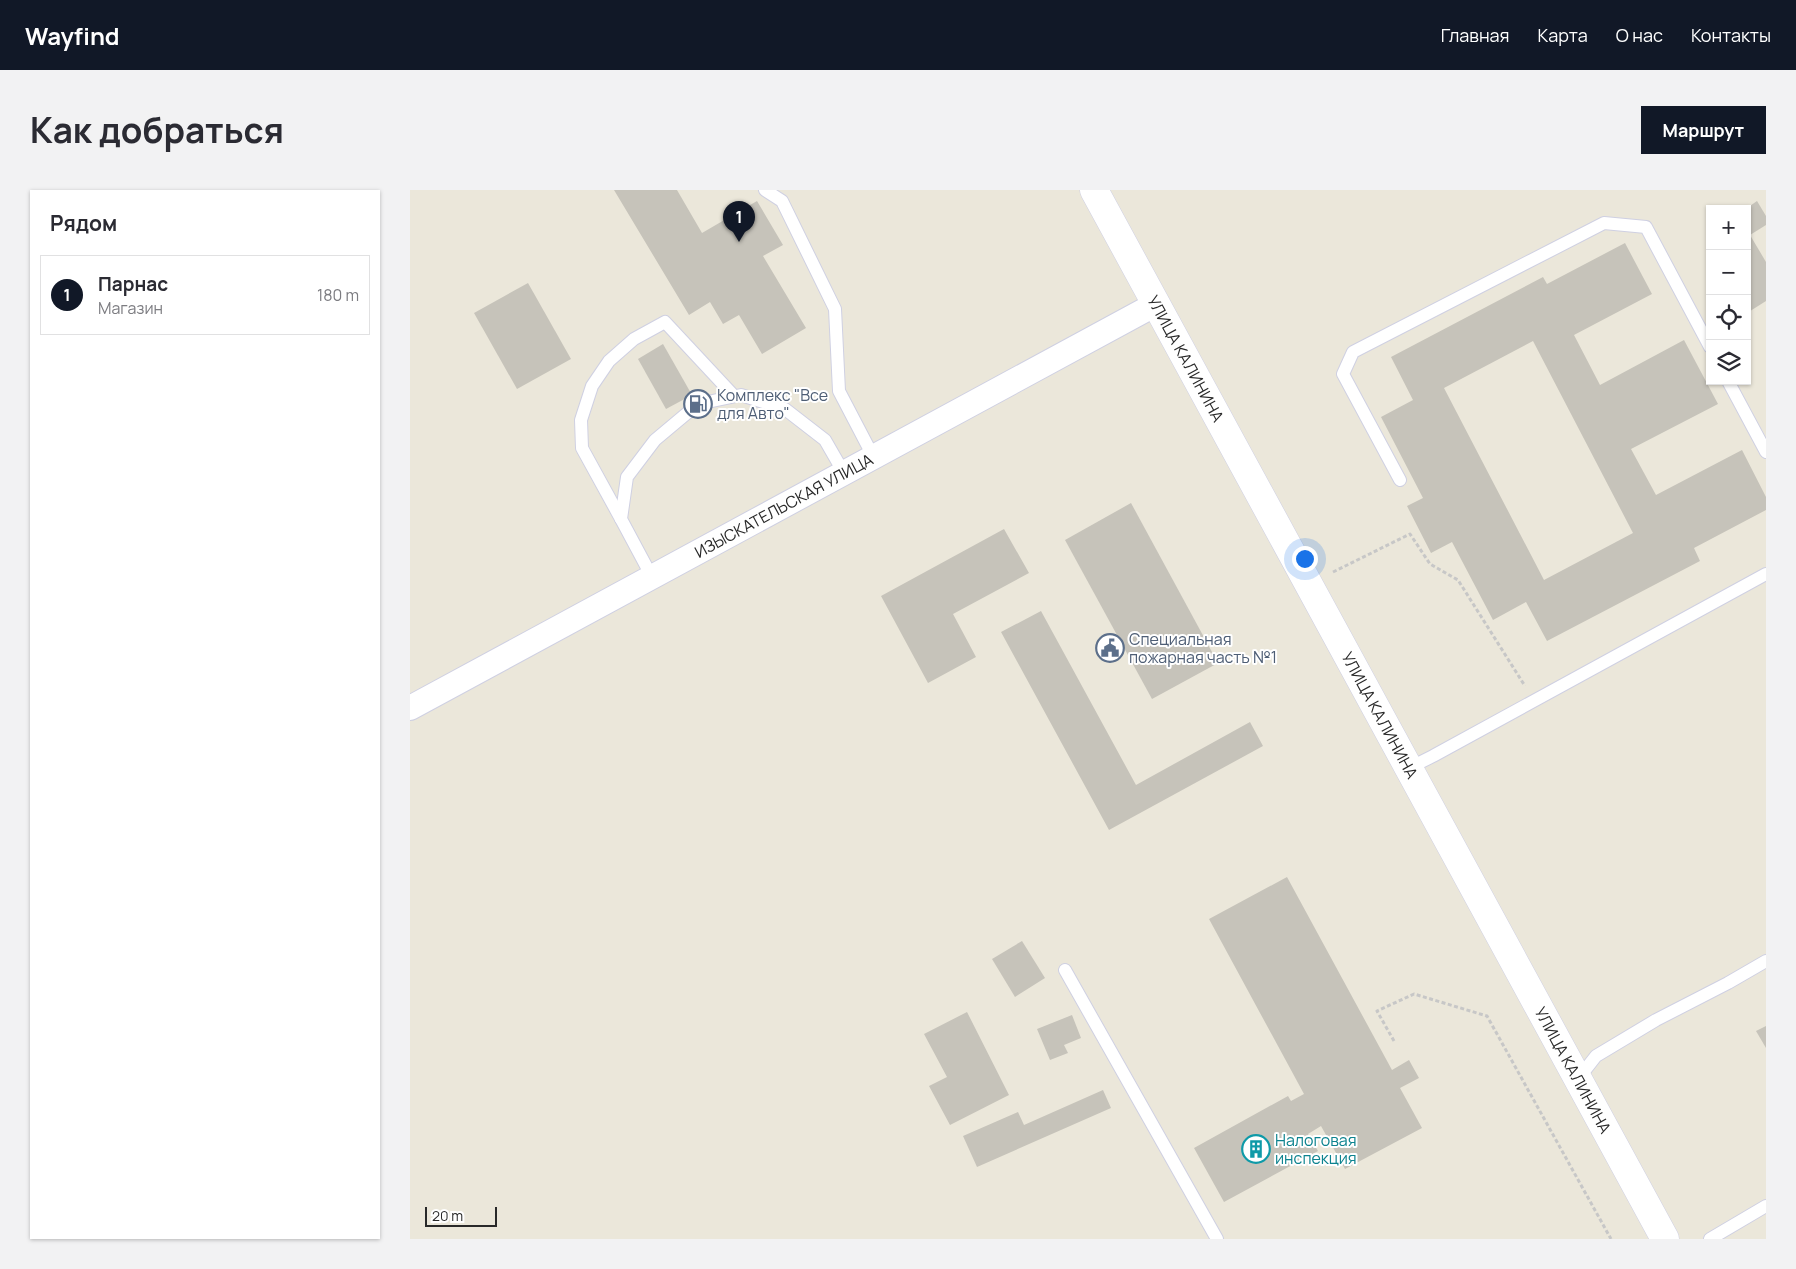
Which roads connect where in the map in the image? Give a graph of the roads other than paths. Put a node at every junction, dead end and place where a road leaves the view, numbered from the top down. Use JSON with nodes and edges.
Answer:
{"nodes":[{"id":1,"x":765,"y":190,"type":"edge"},
{"id":2,"x":1094,"y":190,"type":"edge"},
{"id":3,"x":1156,"y":304,"type":"junction"},
{"id":4,"x":1706,"y":340,"type":"edge"},
{"id":5,"x":1730,"y":385,"type":"edge"},
{"id":6,"x":734,"y":396,"type":"junction"},
{"id":7,"x":1766,"y":452,"type":"edge"},
{"id":8,"x":874,"y":458,"type":"junction"},
{"id":9,"x":844,"y":473,"type":"junction"},
{"id":10,"x":1400,"y":480,"type":"dead end"},
{"id":11,"x":621,"y":519,"type":"junction"},
{"id":12,"x":1766,"y":574,"type":"edge"},
{"id":13,"x":652,"y":577,"type":"junction"},
{"id":14,"x":410,"y":708,"type":"edge"},
{"id":15,"x":1408,"y":768,"type":"junction"},
{"id":16,"x":1766,"y":960,"type":"edge"},
{"id":17,"x":1065,"y":970,"type":"dead end"},
{"id":18,"x":1578,"y":1079,"type":"junction"},
{"id":19,"x":1766,"y":1206,"type":"edge"},
{"id":20,"x":1217,"y":1239,"type":"edge"},
{"id":21,"x":1665,"y":1239,"type":"edge"},
{"id":22,"x":1710,"y":1239,"type":"edge"}],
"edges":[{"from":1,"to":8,"type":"lane"},
{"from":2,"to":3,"type":"street","name":"УЛИЦА КАЛИНИНА"},
{"from":3,"to":8,"type":"street","name":"ИЗЫСКАТЕЛЬСКАЯ УЛИЦА"},
{"from":3,"to":15,"type":"street","name":"УЛИЦА КАЛИНИНА"},
{"from":4,"to":10,"type":"lane"},
{"from":5,"to":7,"type":"lane"},
{"from":6,"to":9,"type":"lane"},
{"from":6,"to":11,"type":"lane"},
{"from":6,"to":11,"type":"lane"},
{"from":8,"to":9,"type":"street","name":"ИЗЫСКАТЕЛЬСКАЯ УЛИЦА"},
{"from":9,"to":13,"type":"street","name":"ИЗЫСКАТЕЛЬСКАЯ УЛИЦА"},
{"from":11,"to":13,"type":"lane"},
{"from":12,"to":15,"type":"lane"},
{"from":13,"to":14,"type":"street","name":"ИЗЫСКАТЕЛЬСКАЯ УЛИЦА"},
{"from":15,"to":18,"type":"street","name":"УЛИЦА КАЛИНИНА"},
{"from":16,"to":18,"type":"lane"},
{"from":17,"to":20,"type":"lane"},
{"from":18,"to":21,"type":"street","name":"УЛИЦА КАЛИНИНА"},
{"from":19,"to":22,"type":"lane"}]}
